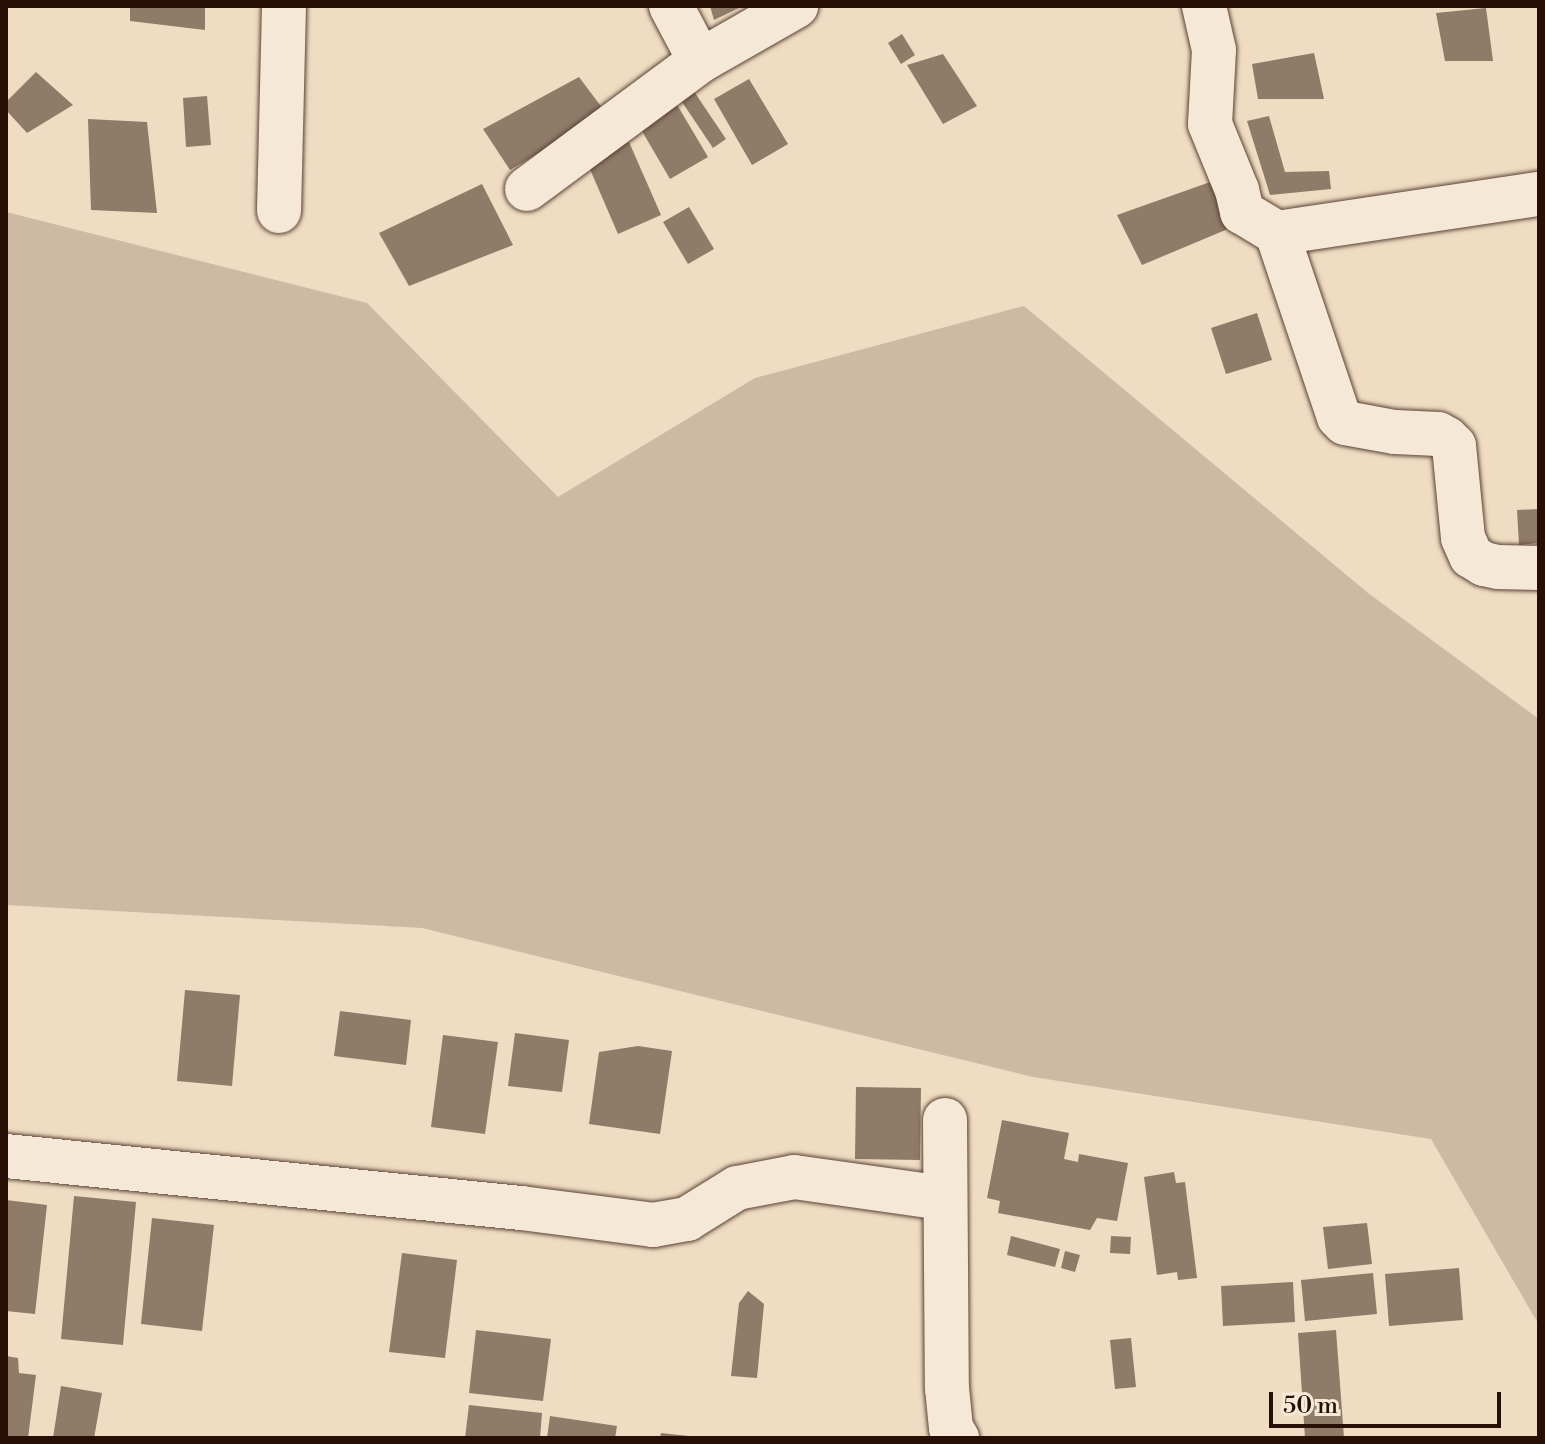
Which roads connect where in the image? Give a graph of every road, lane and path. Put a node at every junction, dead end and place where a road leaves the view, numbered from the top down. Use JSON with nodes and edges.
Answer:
{"nodes":[{"id":1,"x":284,"y":6,"type":"edge"},
{"id":2,"x":671,"y":6,"type":"edge"},
{"id":3,"x":796,"y":6,"type":"edge"},
{"id":4,"x":1204,"y":6,"type":"edge"},
{"id":5,"x":700,"y":61,"type":"junction"},
{"id":6,"x":527,"y":189,"type":"dead end"},
{"id":7,"x":1539,"y":194,"type":"edge"},
{"id":8,"x":279,"y":211,"type":"dead end"},
{"id":9,"x":1277,"y":233,"type":"junction"},
{"id":10,"x":1539,"y":568,"type":"edge"},
{"id":11,"x":945,"y":1120,"type":"dead end"},
{"id":12,"x":6,"y":1156,"type":"edge"},
{"id":13,"x":943,"y":1198,"type":"junction"},
{"id":14,"x":957,"y":1438,"type":"edge"}],
"edges":[{"from":1,"to":8,"type":"street"},
{"from":2,"to":5,"type":"street"},
{"from":3,"to":5,"type":"street"},
{"from":4,"to":9,"type":"street"},
{"from":5,"to":6,"type":"street"},
{"from":7,"to":9,"type":"street"},
{"from":9,"to":10,"type":"street"},
{"from":11,"to":13,"type":"street"},
{"from":12,"to":13,"type":"street"},
{"from":13,"to":14,"type":"street"}]}
